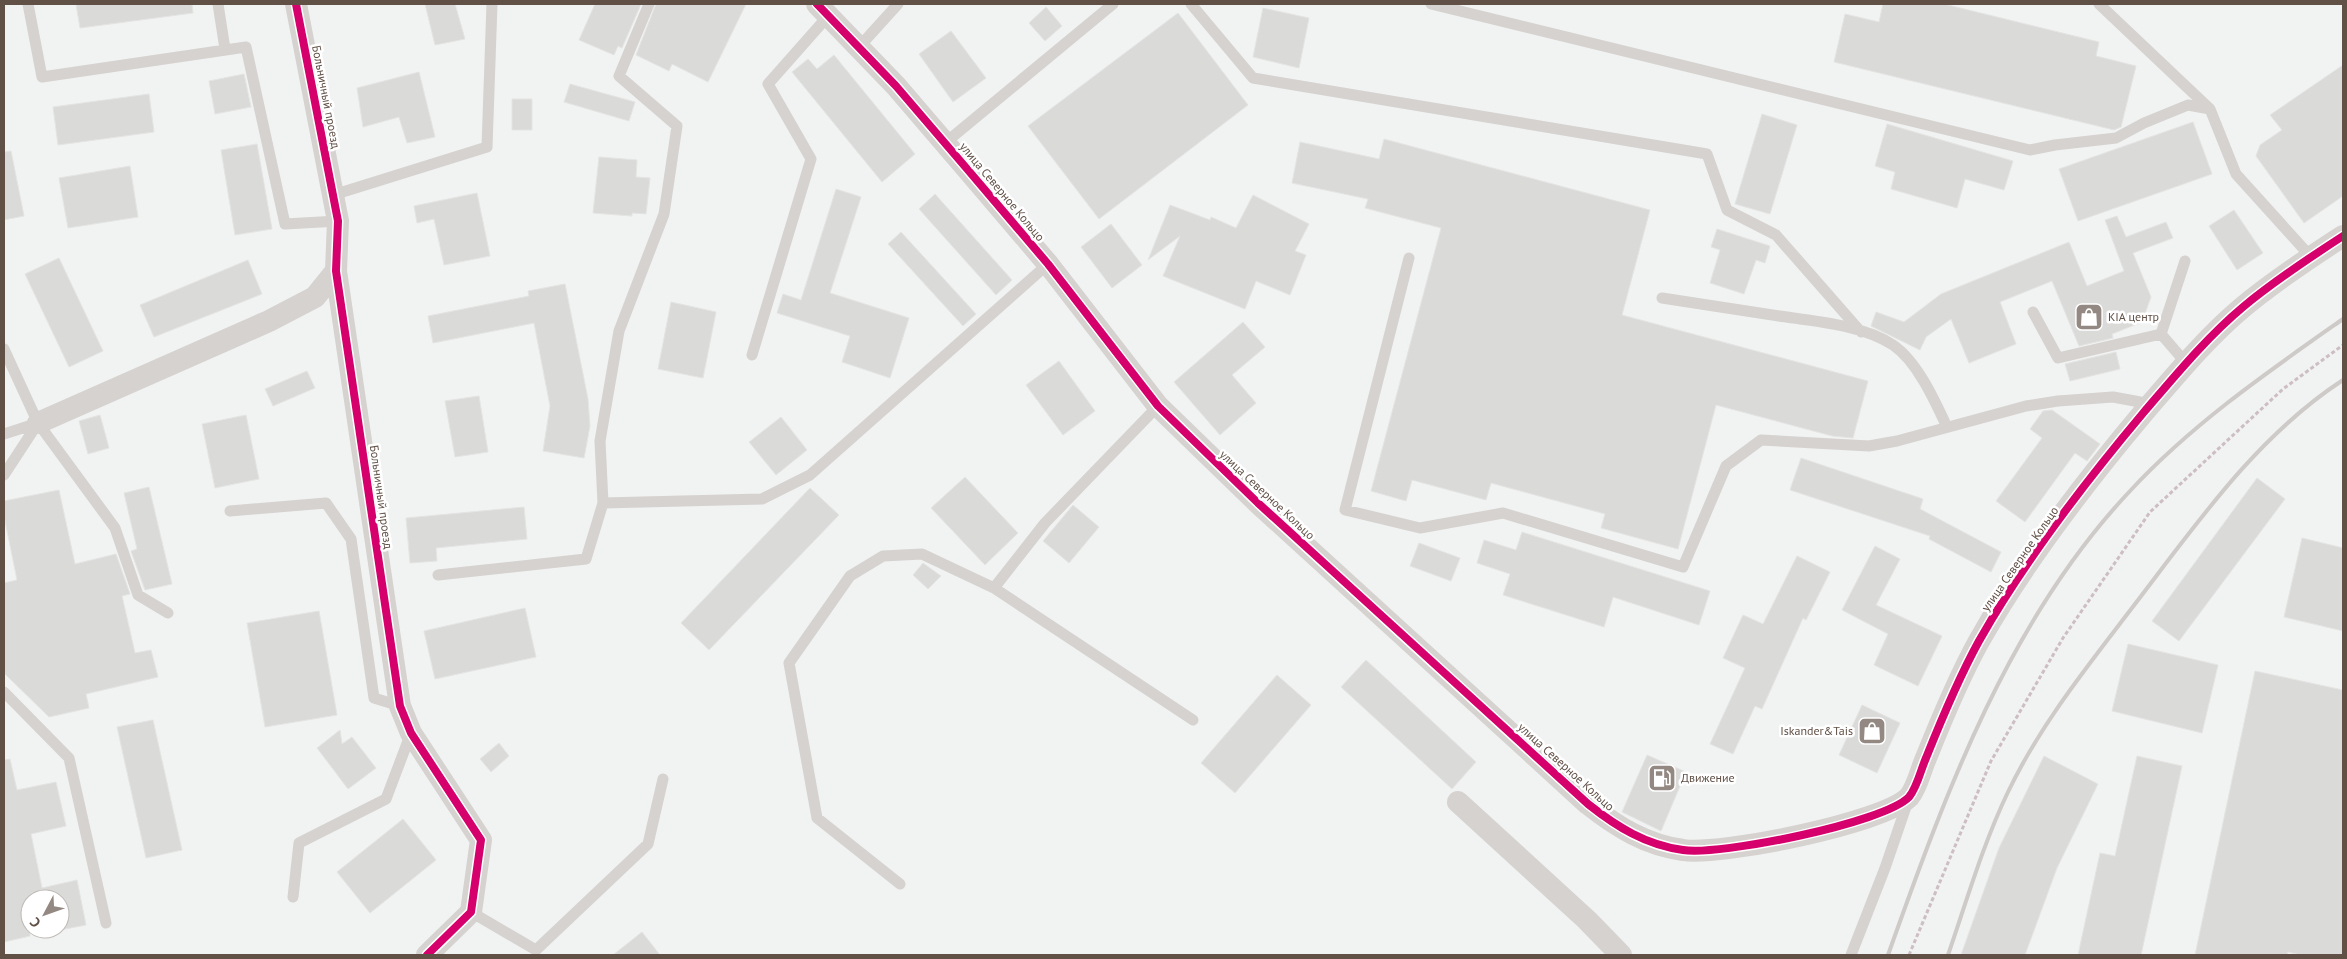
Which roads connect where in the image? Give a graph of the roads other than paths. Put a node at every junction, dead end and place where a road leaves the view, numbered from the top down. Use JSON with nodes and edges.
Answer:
{"nodes":[{"id":1,"x":28,"y":4,"type":"edge"},
{"id":2,"x":218,"y":4,"type":"edge"},
{"id":3,"x":296,"y":4,"type":"edge"},
{"id":4,"x":492,"y":4,"type":"edge"},
{"id":5,"x":649,"y":4,"type":"edge"},
{"id":6,"x":898,"y":4,"type":"edge"},
{"id":7,"x":1113,"y":4,"type":"edge"},
{"id":8,"x":1191,"y":4,"type":"edge"},
{"id":9,"x":1431,"y":4,"type":"edge"},
{"id":10,"x":2089,"y":4,"type":"edge"},
{"id":11,"x":2101,"y":5,"type":"edge"},
{"id":12,"x":823,"y":9,"type":"edge"},
{"id":13,"x":859,"y":47,"type":"junction"},
{"id":14,"x":225,"y":49,"type":"junction"},
{"id":15,"x":2210,"y":109,"type":"junction"},
{"id":16,"x":945,"y":143,"type":"junction"},
{"id":17,"x":333,"y":195,"type":"junction"},
{"id":18,"x":338,"y":221,"type":"junction"},
{"id":19,"x":2343,"y":236,"type":"edge"},
{"id":20,"x":2311,"y":257,"type":"junction"},
{"id":21,"x":1409,"y":258,"type":"dead end"},
{"id":22,"x":2185,"y":261,"type":"dead end"},
{"id":23,"x":1048,"y":264,"type":"junction"},
{"id":24,"x":336,"y":271,"type":"junction"},
{"id":25,"x":1662,"y":298,"type":"dead end"},
{"id":26,"x":2033,"y":312,"type":"dead end"},
{"id":27,"x":1862,"y":332,"type":"junction"},
{"id":28,"x":2161,"y":334,"type":"junction"},
{"id":29,"x":4,"y":349,"type":"edge"},
{"id":30,"x":752,"y":355,"type":"dead end"},
{"id":31,"x":2186,"y":363,"type":"junction"},
{"id":32,"x":2151,"y":404,"type":"junction"},
{"id":33,"x":1158,"y":406,"type":"junction"},
{"id":34,"x":38,"y":424,"type":"junction"},
{"id":35,"x":1947,"y":427,"type":"junction"},
{"id":36,"x":4,"y":434,"type":"edge"},
{"id":37,"x":4,"y":475,"type":"edge"},
{"id":38,"x":603,"y":503,"type":"junction"},
{"id":39,"x":230,"y":511,"type":"dead end"},
{"id":40,"x":438,"y":575,"type":"dead end"},
{"id":41,"x":994,"y":588,"type":"junction"},
{"id":42,"x":168,"y":613,"type":"dead end"},
{"id":43,"x":4,"y":692,"type":"edge"},
{"id":44,"x":400,"y":706,"type":"junction"},
{"id":45,"x":1193,"y":720,"type":"dead end"},
{"id":46,"x":411,"y":733,"type":"junction"},
{"id":47,"x":663,"y":779,"type":"dead end"},
{"id":48,"x":1909,"y":797,"type":"junction"},
{"id":49,"x":1458,"y":802,"type":"dead end"},
{"id":50,"x":900,"y":884,"type":"dead end"},
{"id":51,"x":293,"y":897,"type":"dead end"},
{"id":52,"x":471,"y":912,"type":"junction"},
{"id":53,"x":106,"y":923,"type":"dead end"},
{"id":54,"x":427,"y":955,"type":"edge"},
{"id":55,"x":1621,"y":955,"type":"edge"},
{"id":56,"x":1851,"y":955,"type":"edge"}],
"edges":[{"from":1,"to":14,"type":"lane"},
{"from":2,"to":14,"type":"lane"},
{"from":3,"to":17,"type":"street","name":"Больничный проезд"},
{"from":4,"to":17,"type":"lane"},
{"from":5,"to":38,"type":"lane"},
{"from":6,"to":13,"type":"lane"},
{"from":7,"to":16,"type":"lane"},
{"from":8,"to":27,"type":"lane"},
{"from":9,"to":15,"type":"lane"},
{"from":10,"to":11,"type":"lane"},
{"from":11,"to":15,"type":"lane"},
{"from":12,"to":13,"type":"street","name":"улица Северное Кольцо"},
{"from":12,"to":30,"type":"lane"},
{"from":13,"to":16,"type":"street","name":"улица Северное Кольцо"},
{"from":14,"to":18,"type":"lane"},
{"from":15,"to":20,"type":"lane"},
{"from":16,"to":23,"type":"street","name":"улица Северное Кольцо"},
{"from":17,"to":18,"type":"street","name":"Больничный проезд"},
{"from":18,"to":24,"type":"street","name":"Больничный проезд"},
{"from":19,"to":20,"type":"street","name":"улица Северное Кольцо"},
{"from":20,"to":31,"type":"street","name":"улица Северное Кольцо"},
{"from":21,"to":35,"type":"lane"},
{"from":22,"to":28,"type":"lane"},
{"from":23,"to":33,"type":"street","name":"улица Северное Кольцо"},
{"from":23,"to":38,"type":"lane"},
{"from":24,"to":34,"type":"street"},
{"from":24,"to":44,"type":"street","name":"Больничный проезд"},
{"from":25,"to":27,"type":"lane"},
{"from":26,"to":28,"type":"lane"},
{"from":27,"to":35,"type":"lane"},
{"from":28,"to":31,"type":"lane"},
{"from":29,"to":34,"type":"lane"},
{"from":31,"to":32,"type":"street","name":"улица Северное Кольцо"},
{"from":32,"to":35,"type":"lane"},
{"from":32,"to":48,"type":"street","name":"улица Северное Кольцо"},
{"from":33,"to":41,"type":"lane"},
{"from":33,"to":48,"type":"street","name":"улица Северное Кольцо"},
{"from":34,"to":36,"type":"lane"},
{"from":34,"to":37,"type":"lane"},
{"from":34,"to":42,"type":"lane"},
{"from":38,"to":40,"type":"lane"},
{"from":39,"to":44,"type":"lane"},
{"from":41,"to":45,"type":"lane"},
{"from":41,"to":50,"type":"lane"},
{"from":43,"to":53,"type":"lane"},
{"from":44,"to":46,"type":"street","name":"Больничный проезд"},
{"from":46,"to":51,"type":"lane"},
{"from":46,"to":52,"type":"street","name":"Больничный проезд"},
{"from":47,"to":52,"type":"lane"},
{"from":48,"to":56,"type":"lane"},
{"from":49,"to":55,"type":"street"},
{"from":52,"to":54,"type":"street"}]}
